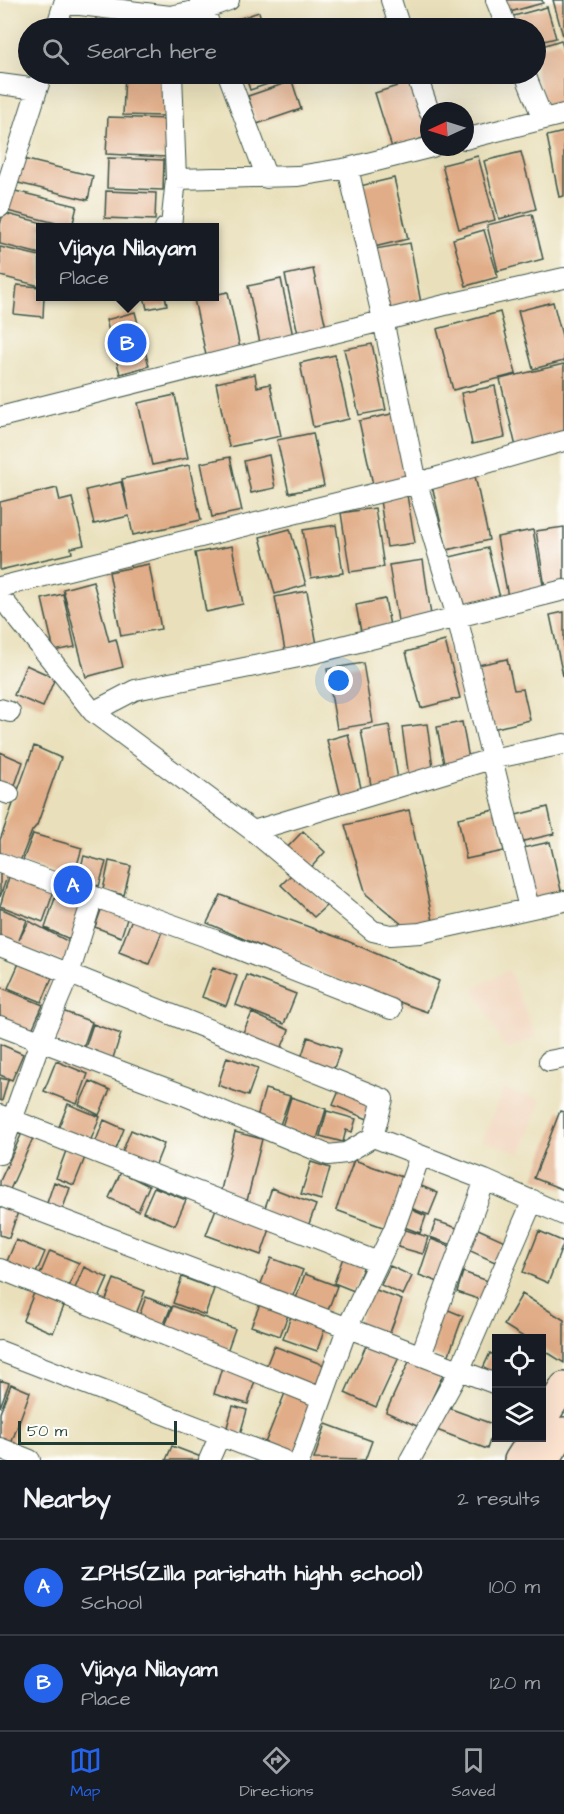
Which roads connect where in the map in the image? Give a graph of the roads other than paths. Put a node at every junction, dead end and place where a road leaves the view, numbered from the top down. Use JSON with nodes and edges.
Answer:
{"nodes":[{"id":1,"x":230,"y":0,"type":"edge"},
{"id":2,"x":391,"y":0,"type":"edge"},
{"id":3,"x":496,"y":0,"type":"edge"},
{"id":4,"x":64,"y":1,"type":"edge"},
{"id":5,"x":202,"y":5,"type":"edge"},
{"id":6,"x":170,"y":15,"type":"edge"},
{"id":7,"x":59,"y":18,"type":"edge"},
{"id":8,"x":397,"y":18,"type":"edge"},
{"id":9,"x":503,"y":18,"type":"edge"},
{"id":10,"x":18,"y":83,"type":"edge"},
{"id":11,"x":0,"y":84,"type":"edge"},
{"id":12,"x":38,"y":84,"type":"edge"},
{"id":13,"x":172,"y":84,"type":"edge"},
{"id":14,"x":232,"y":84,"type":"edge"},
{"id":15,"x":420,"y":84,"type":"edge"},
{"id":16,"x":529,"y":84,"type":"edge"},
{"id":17,"x":426,"y":102,"type":"edge"},
{"id":18,"x":564,"y":114,"type":"edge"},
{"id":19,"x":543,"y":119,"type":"junction"},
{"id":20,"x":474,"y":137,"type":"edge"},
{"id":21,"x":420,"y":150,"type":"edge"},
{"id":22,"x":7,"y":159,"type":"edge"},
{"id":23,"x":348,"y":168,"type":"junction"},
{"id":24,"x":267,"y":178,"type":"junction"},
{"id":25,"x":176,"y":179,"type":"junction"},
{"id":26,"x":0,"y":207,"type":"edge"},
{"id":27,"x":171,"y":223,"type":"edge"},
{"id":28,"x":564,"y":278,"type":"edge"},
{"id":29,"x":384,"y":320,"type":"junction"},
{"id":30,"x":0,"y":417,"type":"edge"},
{"id":31,"x":564,"y":441,"type":"edge"},
{"id":32,"x":417,"y":483,"type":"junction"},
{"id":33,"x":0,"y":587,"type":"edge"},
{"id":34,"x":564,"y":590,"type":"edge"},
{"id":35,"x":0,"y":602,"type":"edge"},
{"id":36,"x":457,"y":617,"type":"junction"},
{"id":37,"x":93,"y":712,"type":"junction"},
{"id":38,"x":564,"y":744,"type":"edge"},
{"id":39,"x":491,"y":759,"type":"junction"},
{"id":40,"x":253,"y":831,"type":"junction"},
{"id":41,"x":0,"y":863,"type":"edge"},
{"id":42,"x":93,"y":897,"type":"junction"},
{"id":43,"x":564,"y":901,"type":"edge"},
{"id":44,"x":529,"y":908,"type":"junction"},
{"id":45,"x":0,"y":946,"type":"edge"},
{"id":46,"x":69,"y":974,"type":"junction"},
{"id":47,"x":391,"y":1009,"type":"dead end"},
{"id":48,"x":0,"y":1026,"type":"edge"},
{"id":49,"x":40,"y":1042,"type":"junction"},
{"id":50,"x":7,"y":1117,"type":"edge"},
{"id":51,"x":373,"y":1137,"type":"junction"},
{"id":52,"x":0,"y":1154,"type":"edge"},
{"id":53,"x":420,"y":1156,"type":"junction"},
{"id":54,"x":485,"y":1180,"type":"junction"},
{"id":55,"x":0,"y":1196,"type":"edge"},
{"id":56,"x":533,"y":1200,"type":"junction"},
{"id":57,"x":564,"y":1215,"type":"edge"},
{"id":58,"x":378,"y":1262,"type":"junction"},
{"id":59,"x":0,"y":1269,"type":"edge"},
{"id":60,"x":348,"y":1326,"type":"junction"},
{"id":61,"x":0,"y":1351,"type":"edge"},
{"id":62,"x":422,"y":1355,"type":"junction"},
{"id":63,"x":460,"y":1369,"type":"junction"},
{"id":64,"x":492,"y":1382,"type":"edge"},
{"id":65,"x":322,"y":1398,"type":"junction"},
{"id":66,"x":564,"y":1431,"type":"edge"},
{"id":67,"x":220,"y":1435,"type":"junction"},
{"id":68,"x":529,"y":1442,"type":"edge"},
{"id":69,"x":0,"y":1448,"type":"edge"},
{"id":70,"x":30,"y":1460,"type":"edge"},
{"id":71,"x":209,"y":1460,"type":"edge"},
{"id":72,"x":284,"y":1460,"type":"edge"},
{"id":73,"x":300,"y":1460,"type":"edge"},
{"id":74,"x":410,"y":1460,"type":"edge"},
{"id":75,"x":518,"y":1460,"type":"edge"},
{"id":76,"x":546,"y":1460,"type":"edge"}],
"edges":[{"from":1,"to":5,"type":"street"},
{"from":2,"to":8,"type":"street"},
{"from":3,"to":9,"type":"street"},
{"from":4,"to":6,"type":"street"},
{"from":4,"to":7,"type":"street"},
{"from":5,"to":6,"type":"street"},
{"from":10,"to":11,"type":"street"},
{"from":12,"to":22,"type":"street"},
{"from":13,"to":25,"type":"street"},
{"from":14,"to":24,"type":"street"},
{"from":15,"to":17,"type":"street"},
{"from":16,"to":19,"type":"street"},
{"from":18,"to":19,"type":"street"},
{"from":19,"to":20,"type":"street"},
{"from":21,"to":23,"type":"street"},
{"from":22,"to":26,"type":"street"},
{"from":23,"to":24,"type":"street"},
{"from":23,"to":29,"type":"street"},
{"from":24,"to":25,"type":"street"},
{"from":25,"to":27,"type":"street"},
{"from":28,"to":29,"type":"street"},
{"from":29,"to":30,"type":"street"},
{"from":29,"to":32,"type":"street"},
{"from":31,"to":32,"type":"street"},
{"from":32,"to":33,"type":"street"},
{"from":32,"to":36,"type":"street"},
{"from":34,"to":36,"type":"street"},
{"from":35,"to":37,"type":"street"},
{"from":36,"to":37,"type":"street"},
{"from":36,"to":39,"type":"street"},
{"from":37,"to":40,"type":"street"},
{"from":38,"to":39,"type":"street"},
{"from":39,"to":40,"type":"street"},
{"from":39,"to":44,"type":"street"},
{"from":40,"to":44,"type":"street"},
{"from":41,"to":42,"type":"street"},
{"from":42,"to":46,"type":"street"},
{"from":42,"to":47,"type":"street"},
{"from":43,"to":44,"type":"street"},
{"from":45,"to":46,"type":"street"},
{"from":46,"to":49,"type":"street"},
{"from":46,"to":51,"type":"street"},
{"from":48,"to":49,"type":"street"},
{"from":49,"to":50,"type":"street"},
{"from":49,"to":51,"type":"street"},
{"from":50,"to":52,"type":"street"},
{"from":50,"to":58,"type":"street"},
{"from":51,"to":53,"type":"street"},
{"from":53,"to":54,"type":"street"},
{"from":53,"to":58,"type":"street"},
{"from":54,"to":56,"type":"street"},
{"from":54,"to":62,"type":"street"},
{"from":55,"to":60,"type":"street"},
{"from":56,"to":57,"type":"street"},
{"from":56,"to":63,"type":"street"},
{"from":58,"to":60,"type":"street"},
{"from":59,"to":65,"type":"street"},
{"from":60,"to":62,"type":"street"},
{"from":60,"to":65,"type":"street"},
{"from":61,"to":67,"type":"street"},
{"from":62,"to":63,"type":"street"},
{"from":63,"to":64,"type":"street"},
{"from":63,"to":74,"type":"street"},
{"from":65,"to":73,"type":"street"},
{"from":66,"to":76,"type":"main road"},
{"from":67,"to":71,"type":"street"},
{"from":67,"to":72,"type":"street"},
{"from":68,"to":75,"type":"main road"},
{"from":69,"to":70,"type":"street"}]}
